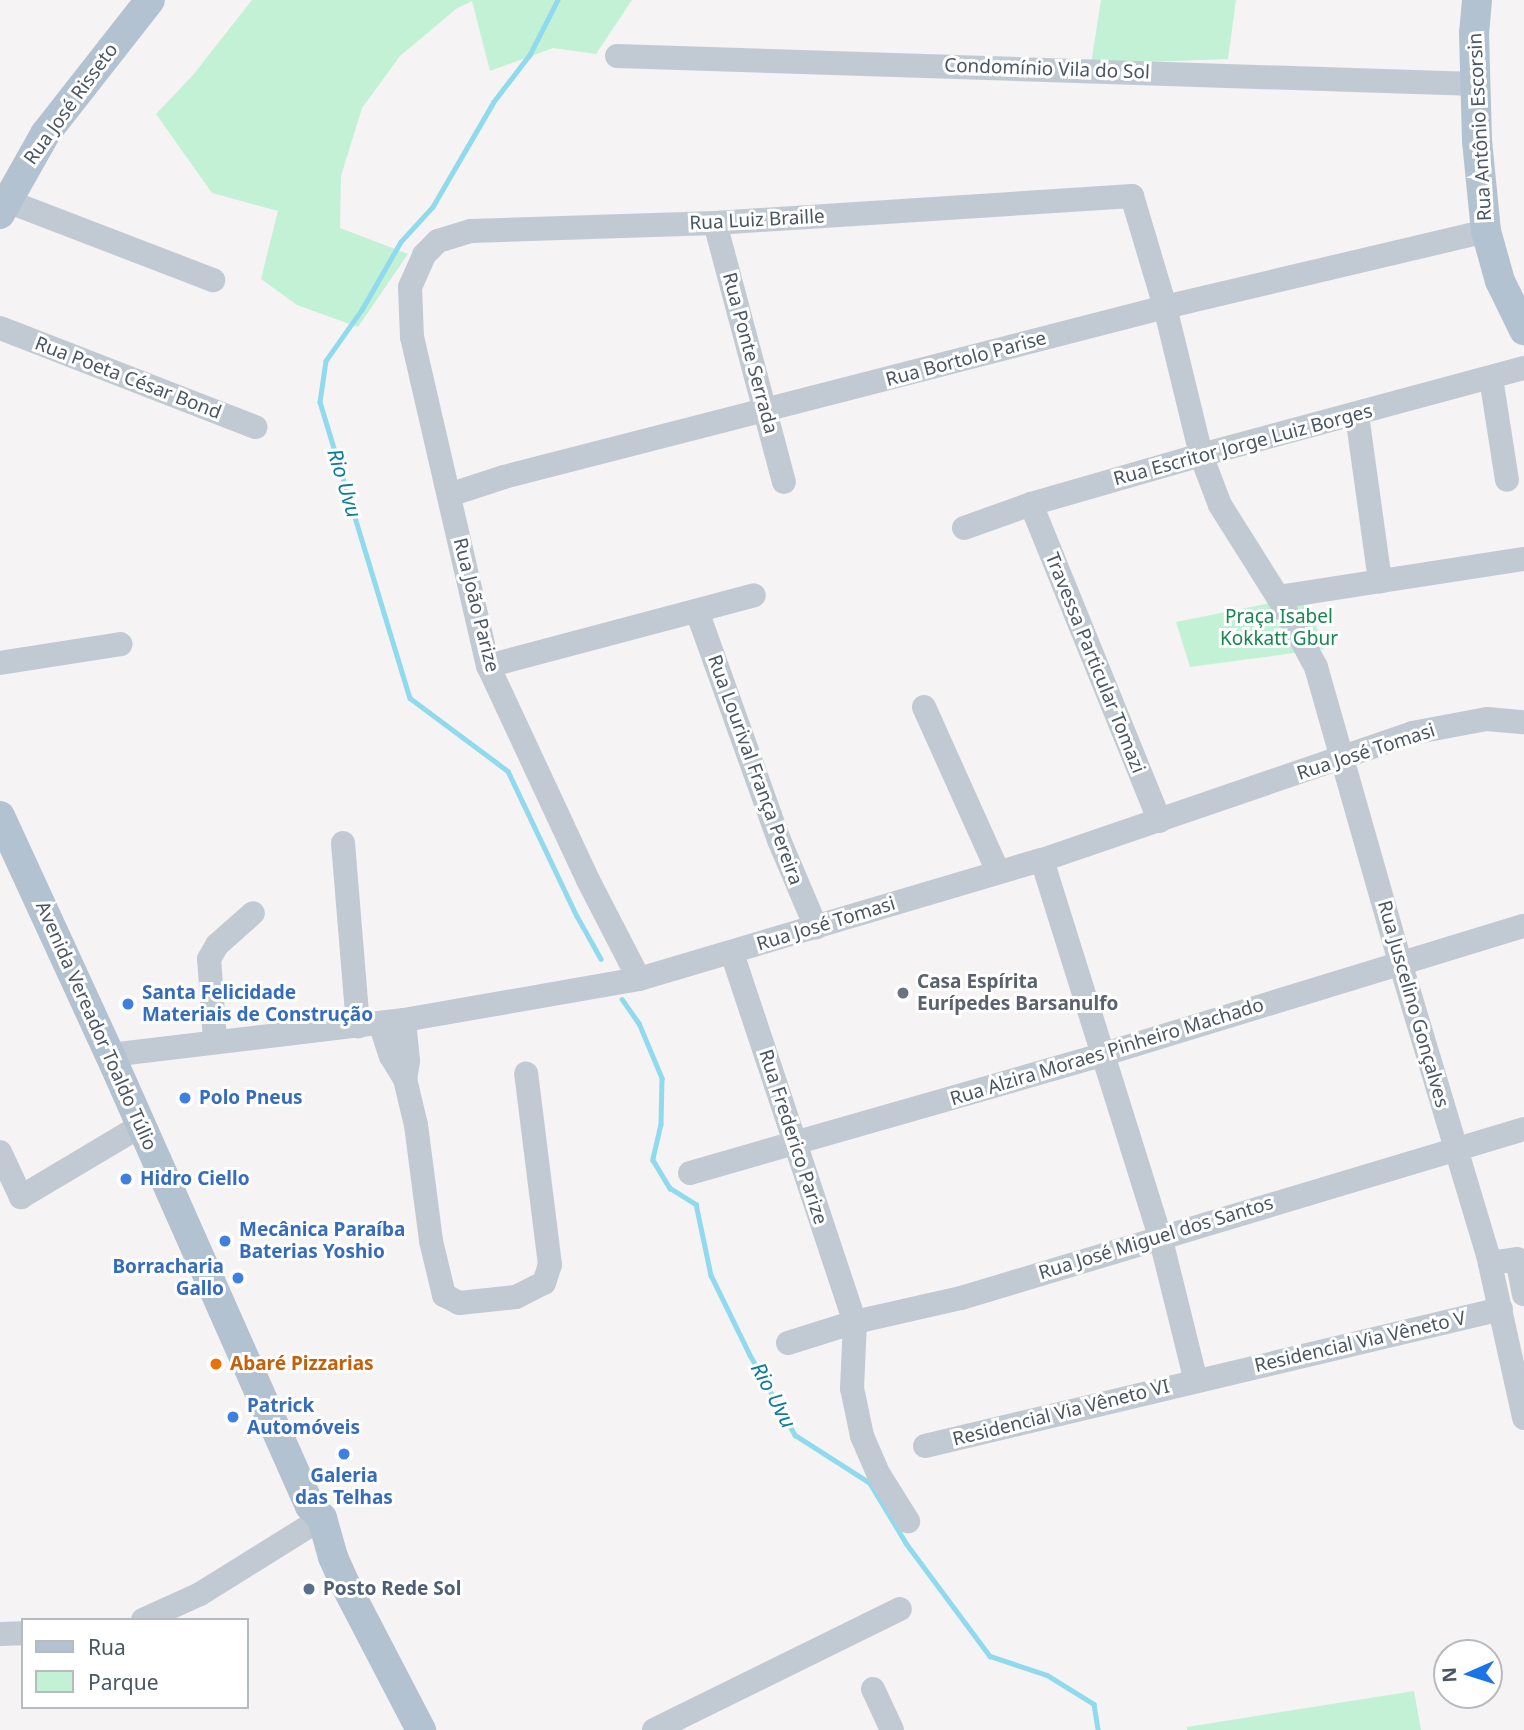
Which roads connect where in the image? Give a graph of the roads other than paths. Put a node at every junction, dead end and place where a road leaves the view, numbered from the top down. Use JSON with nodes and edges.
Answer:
{"nodes":[{"id":1,"x":150,"y":0,"type":"edge"},
{"id":2,"x":1477,"y":0,"type":"edge"},
{"id":3,"x":617,"y":56,"type":"dead end"},
{"id":4,"x":1476,"y":84,"type":"junction"},
{"id":5,"x":1132,"y":196,"type":"joint"},
{"id":6,"x":4,"y":207,"type":"edge"},
{"id":7,"x":715,"y":223,"type":"junction"},
{"id":8,"x":1486,"y":231,"type":"junction"},
{"id":9,"x":213,"y":280,"type":"dead end"},
{"id":10,"x":410,"y":288,"type":"joint"},
{"id":11,"x":1165,"y":307,"type":"junction"},
{"id":12,"x":0,"y":328,"type":"edge"},
{"id":13,"x":1524,"y":330,"type":"edge"},
{"id":14,"x":1524,"y":368,"type":"edge"},
{"id":15,"x":1491,"y":378,"type":"junction"},
{"id":16,"x":767,"y":411,"type":"junction"},
{"id":17,"x":1357,"y":415,"type":"junction"},
{"id":18,"x":255,"y":427,"type":"dead end"},
{"id":19,"x":1201,"y":455,"type":"junction"},
{"id":20,"x":1507,"y":480,"type":"dead end"},
{"id":21,"x":785,"y":482,"type":"dead end"},
{"id":22,"x":449,"y":495,"type":"junction"},
{"id":23,"x":1031,"y":504,"type":"junction"},
{"id":24,"x":964,"y":528,"type":"dead end"},
{"id":25,"x":1524,"y":559,"type":"edge"},
{"id":26,"x":1380,"y":580,"type":"junction"},
{"id":27,"x":754,"y":596,"type":"dead end"},
{"id":28,"x":1278,"y":597,"type":"junction"},
{"id":29,"x":697,"y":611,"type":"junction"},
{"id":30,"x":121,"y":644,"type":"dead end"},
{"id":31,"x":0,"y":663,"type":"edge"},
{"id":32,"x":488,"y":666,"type":"junction"},
{"id":33,"x":924,"y":707,"type":"dead end"},
{"id":34,"x":1524,"y":722,"type":"edge"},
{"id":35,"x":1343,"y":758,"type":"junction"},
{"id":36,"x":0,"y":816,"type":"edge"},
{"id":37,"x":1160,"y":821,"type":"junction"},
{"id":38,"x":343,"y":843,"type":"dead end"},
{"id":39,"x":1042,"y":860,"type":"junction"},
{"id":40,"x":998,"y":872,"type":"junction"},
{"id":41,"x":253,"y":914,"type":"dead end"},
{"id":42,"x":1524,"y":926,"type":"edge"},
{"id":43,"x":816,"y":928,"type":"junction"},
{"id":44,"x":732,"y":953,"type":"junction"},
{"id":45,"x":1400,"y":962,"type":"junction"},
{"id":46,"x":639,"y":979,"type":"junction"},
{"id":47,"x":381,"y":1023,"type":"junction"},
{"id":48,"x":215,"y":1040,"type":"junction"},
{"id":49,"x":110,"y":1055,"type":"junction"},
{"id":50,"x":1101,"y":1055,"type":"junction"},
{"id":51,"x":526,"y":1073,"type":"dead end"},
{"id":52,"x":140,"y":1126,"type":"junction"},
{"id":53,"x":1524,"y":1129,"type":"edge"},
{"id":54,"x":795,"y":1145,"type":"junction"},
{"id":55,"x":1456,"y":1149,"type":"junction"},
{"id":56,"x":0,"y":1152,"type":"edge"},
{"id":57,"x":690,"y":1173,"type":"dead end"},
{"id":58,"x":1160,"y":1236,"type":"junction"},
{"id":59,"x":1490,"y":1263,"type":"junction"},
{"id":60,"x":1524,"y":1294,"type":"edge"},
{"id":61,"x":1501,"y":1310,"type":"junction"},
{"id":62,"x":855,"y":1322,"type":"junction"},
{"id":63,"x":788,"y":1343,"type":"dead end"},
{"id":64,"x":1208,"y":1378,"type":"junction"},
{"id":65,"x":1524,"y":1418,"type":"edge"},
{"id":66,"x":925,"y":1446,"type":"dead end"},
{"id":67,"x":323,"y":1518,"type":"junction"},
{"id":68,"x":908,"y":1521,"type":"dead end"},
{"id":69,"x":900,"y":1609,"type":"dead end"},
{"id":70,"x":147,"y":1618,"type":"edge"},
{"id":71,"x":21,"y":1633,"type":"edge"},
{"id":72,"x":0,"y":1634,"type":"edge"},
{"id":73,"x":873,"y":1689,"type":"dead end"},
{"id":74,"x":421,"y":1730,"type":"edge"},
{"id":75,"x":654,"y":1730,"type":"edge"},
{"id":76,"x":892,"y":1730,"type":"edge"}],
"edges":[{"from":1,"to":6,"type":"main road","name":"Rua José Risseto"},
{"from":2,"to":4,"type":"main road","name":"Rua Antônio Escorsin"},
{"from":3,"to":4,"type":"street","name":"Condomínio Vila do Sol"},
{"from":4,"to":8,"type":"main road","name":"Rua Antônio Escorsin"},
{"from":5,"to":7,"type":"street","name":"Rua Luiz Braille"},
{"from":5,"to":11,"type":"street","name":"Rua Juscelino Gonçalves"},
{"from":6,"to":9,"type":"street"},
{"from":7,"to":10,"type":"street","name":"Rua Luiz Braille"},
{"from":7,"to":16,"type":"street","name":"Rua Ponte Serrada"},
{"from":8,"to":11,"type":"street","name":"Rua Bortolo Parise"},
{"from":8,"to":13,"type":"main road","name":"Rua Antônio Escorsin"},
{"from":10,"to":22,"type":"street","name":"Rua João Parize"},
{"from":11,"to":16,"type":"street","name":"Rua Bortolo Parise"},
{"from":11,"to":19,"type":"street","name":"Rua Juscelino Gonçalves"},
{"from":12,"to":18,"type":"street","name":"Rua Poeta César Bond"},
{"from":14,"to":15,"type":"street","name":"Rua Escritor Jorge Luiz Borges"},
{"from":15,"to":17,"type":"street","name":"Rua Escritor Jorge Luiz Borges"},
{"from":15,"to":20,"type":"street"},
{"from":16,"to":21,"type":"street","name":"Rua Ponte Serrada"},
{"from":16,"to":22,"type":"street","name":"Rua Bortolo Parise"},
{"from":17,"to":19,"type":"street","name":"Rua Escritor Jorge Luiz Borges"},
{"from":17,"to":26,"type":"street"},
{"from":19,"to":23,"type":"street","name":"Rua Escritor Jorge Luiz Borges"},
{"from":19,"to":28,"type":"street","name":"Rua Juscelino Gonçalves"},
{"from":22,"to":32,"type":"street","name":"Rua João Parize"},
{"from":23,"to":24,"type":"street","name":"Rua Escritor Jorge Luiz Borges"},
{"from":23,"to":37,"type":"street","name":"Travessa Particular Tomazi"},
{"from":25,"to":26,"type":"street"},
{"from":26,"to":28,"type":"street"},
{"from":27,"to":29,"type":"street"},
{"from":28,"to":35,"type":"street","name":"Rua Juscelino Gonçalves"},
{"from":29,"to":32,"type":"street"},
{"from":29,"to":43,"type":"street","name":"Rua Lourival França Pereira"},
{"from":30,"to":31,"type":"street"},
{"from":32,"to":46,"type":"street","name":"Rua João Parize"},
{"from":33,"to":40,"type":"street"},
{"from":34,"to":35,"type":"street","name":"Rua José Tomasi"},
{"from":35,"to":37,"type":"street","name":"Rua José Tomasi"},
{"from":35,"to":45,"type":"street","name":"Rua Juscelino Gonçalves"},
{"from":36,"to":49,"type":"main road","name":"Avenida Vereador Toaldo Túlio"},
{"from":37,"to":39,"type":"street","name":"Rua José Tomasi"},
{"from":38,"to":47,"type":"street"},
{"from":39,"to":40,"type":"street","name":"Rua José Tomasi"},
{"from":39,"to":50,"type":"street"},
{"from":40,"to":43,"type":"street","name":"Rua José Tomasi"},
{"from":41,"to":48,"type":"street"},
{"from":42,"to":45,"type":"street","name":"Rua Alzira Moraes Pinheiro Machado"},
{"from":43,"to":44,"type":"street","name":"Rua José Tomasi"},
{"from":44,"to":46,"type":"street","name":"Rua José Tomasi"},
{"from":44,"to":54,"type":"street","name":"Rua Frederico Parize"},
{"from":45,"to":50,"type":"street","name":"Rua Alzira Moraes Pinheiro Machado"},
{"from":45,"to":55,"type":"street","name":"Rua Juscelino Gonçalves"},
{"from":46,"to":47,"type":"street","name":"Rua José Tomasi"},
{"from":47,"to":48,"type":"street","name":"Rua José Tomasi"},
{"from":47,"to":51,"type":"street"},
{"from":48,"to":49,"type":"street","name":"Rua José Tomasi"},
{"from":49,"to":52,"type":"main road","name":"Avenida Vereador Toaldo Túlio"},
{"from":50,"to":54,"type":"street","name":"Rua Alzira Moraes Pinheiro Machado"},
{"from":50,"to":58,"type":"street"},
{"from":52,"to":56,"type":"street"},
{"from":52,"to":67,"type":"main road","name":"Avenida Vereador Toaldo Túlio"},
{"from":53,"to":55,"type":"street","name":"Rua José Miguel dos Santos"},
{"from":54,"to":57,"type":"street","name":"Rua Alzira Moraes Pinheiro Machado"},
{"from":54,"to":62,"type":"street","name":"Rua Frederico Parize"},
{"from":55,"to":58,"type":"street","name":"Rua José Miguel dos Santos"},
{"from":55,"to":59,"type":"street","name":"Rua Juscelino Gonçalves"},
{"from":58,"to":62,"type":"street","name":"Rua José Miguel dos Santos"},
{"from":58,"to":64,"type":"street"},
{"from":59,"to":60,"type":"street"},
{"from":59,"to":61,"type":"street","name":"Rua Juscelino Gonçalves"},
{"from":61,"to":64,"type":"street","name":"Residencial Via Vêneto V"},
{"from":61,"to":65,"type":"street","name":"Rua Juscelino Gonçalves"},
{"from":62,"to":63,"type":"street","name":"Rua José Miguel dos Santos"},
{"from":62,"to":68,"type":"street"},
{"from":64,"to":66,"type":"street","name":"Residencial Via Vêneto VI"},
{"from":67,"to":70,"type":"street"},
{"from":67,"to":74,"type":"main road","name":"Avenida Vereador Toaldo Túlio"},
{"from":69,"to":75,"type":"street"},
{"from":71,"to":72,"type":"street"},
{"from":73,"to":76,"type":"street"}]}
